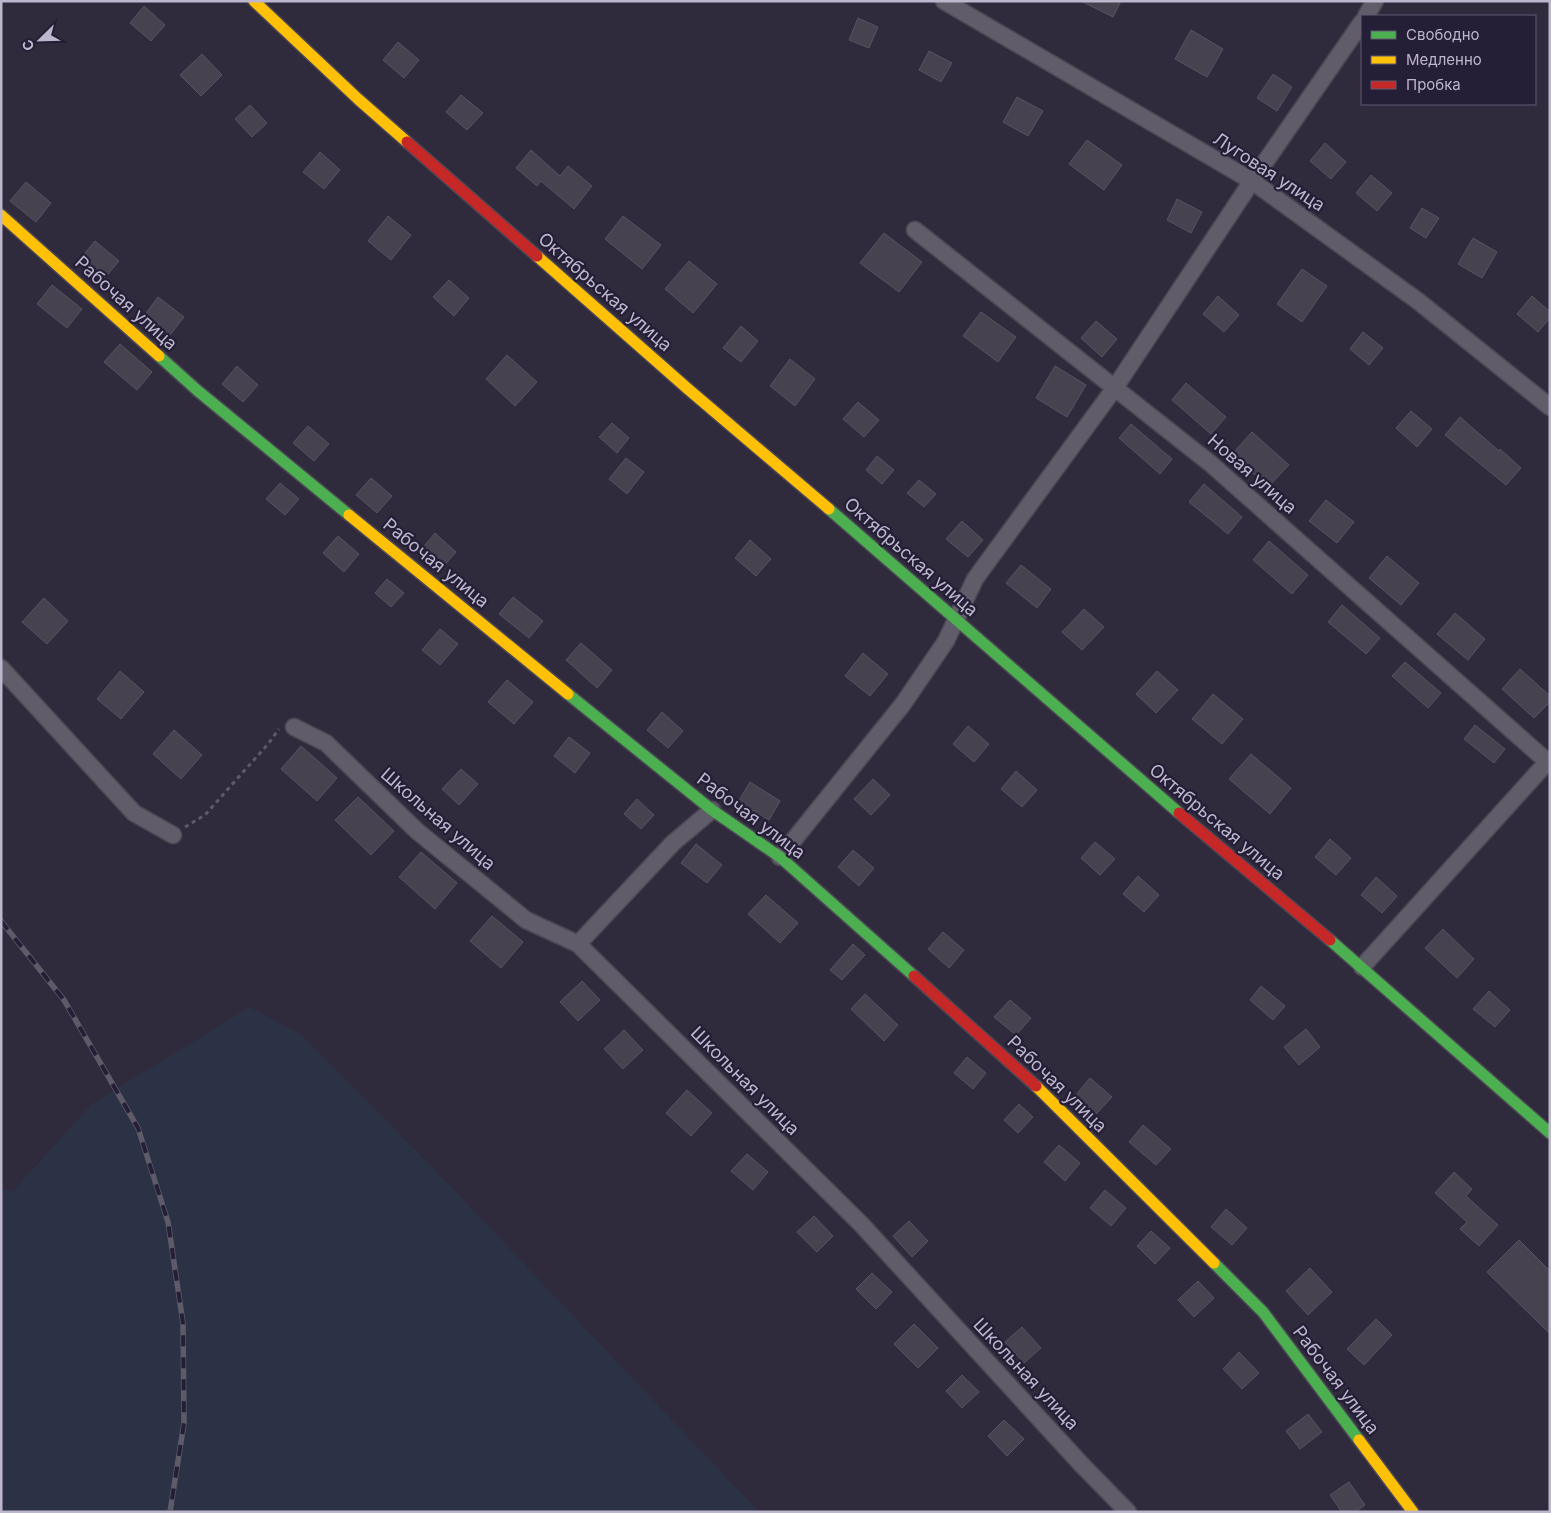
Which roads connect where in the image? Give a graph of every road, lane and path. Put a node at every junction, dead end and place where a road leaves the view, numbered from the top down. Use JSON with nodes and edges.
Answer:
{"nodes":[{"id":1,"x":254,"y":1,"type":"edge"},
{"id":2,"x":944,"y":1,"type":"edge"},
{"id":3,"x":1374,"y":1,"type":"edge"},
{"id":4,"x":1367,"y":15,"type":"edge"},
{"id":5,"x":1361,"y":23,"type":"edge"},
{"id":6,"x":1252,"y":181,"type":"junction"},
{"id":7,"x":1,"y":215,"type":"edge"},
{"id":8,"x":915,"y":230,"type":"dead end"},
{"id":9,"x":1114,"y":389,"type":"junction"},
{"id":10,"x":1550,"y":407,"type":"edge"},
{"id":11,"x":957,"y":619,"type":"junction"},
{"id":12,"x":1,"y":668,"type":"edge"},
{"id":13,"x":294,"y":726,"type":"joint"},
{"id":14,"x":1549,"y":762,"type":"edge"},
{"id":15,"x":712,"y":810,"type":"junction"},
{"id":16,"x":173,"y":835,"type":"joint"},
{"id":17,"x":780,"y":857,"type":"junction"},
{"id":18,"x":578,"y":944,"type":"junction"},
{"id":19,"x":1362,"y":967,"type":"junction"},
{"id":20,"x":1550,"y":1133,"type":"edge"},
{"id":21,"x":1128,"y":1512,"type":"edge"},
{"id":22,"x":1413,"y":1512,"type":"edge"}],
"edges":[{"from":1,"to":11,"type":"street","name":"Октябрьская улица"},
{"from":2,"to":6,"type":"street","name":"Луговая улица"},
{"from":3,"to":4,"type":"street"},
{"from":5,"to":6,"type":"street"},
{"from":6,"to":9,"type":"street"},
{"from":6,"to":10,"type":"street","name":"Луговая улица"},
{"from":7,"to":15,"type":"street","name":"Рабочая улица"},
{"from":8,"to":9,"type":"street","name":"Новая улица"},
{"from":9,"to":11,"type":"street"},
{"from":9,"to":14,"type":"street","name":"Новая улица"},
{"from":11,"to":17,"type":"street"},
{"from":11,"to":19,"type":"street","name":"Октябрьская улица"},
{"from":12,"to":16,"type":"street"},
{"from":13,"to":16,"type":"path"},
{"from":13,"to":18,"type":"street","name":"Школьная улица"},
{"from":14,"to":19,"type":"street"},
{"from":15,"to":17,"type":"street","name":"Рабочая улица"},
{"from":15,"to":18,"type":"street"},
{"from":17,"to":22,"type":"street","name":"Рабочая улица"},
{"from":18,"to":21,"type":"street","name":"Школьная улица"},
{"from":19,"to":20,"type":"street","name":"Октябрьская улица"}]}
